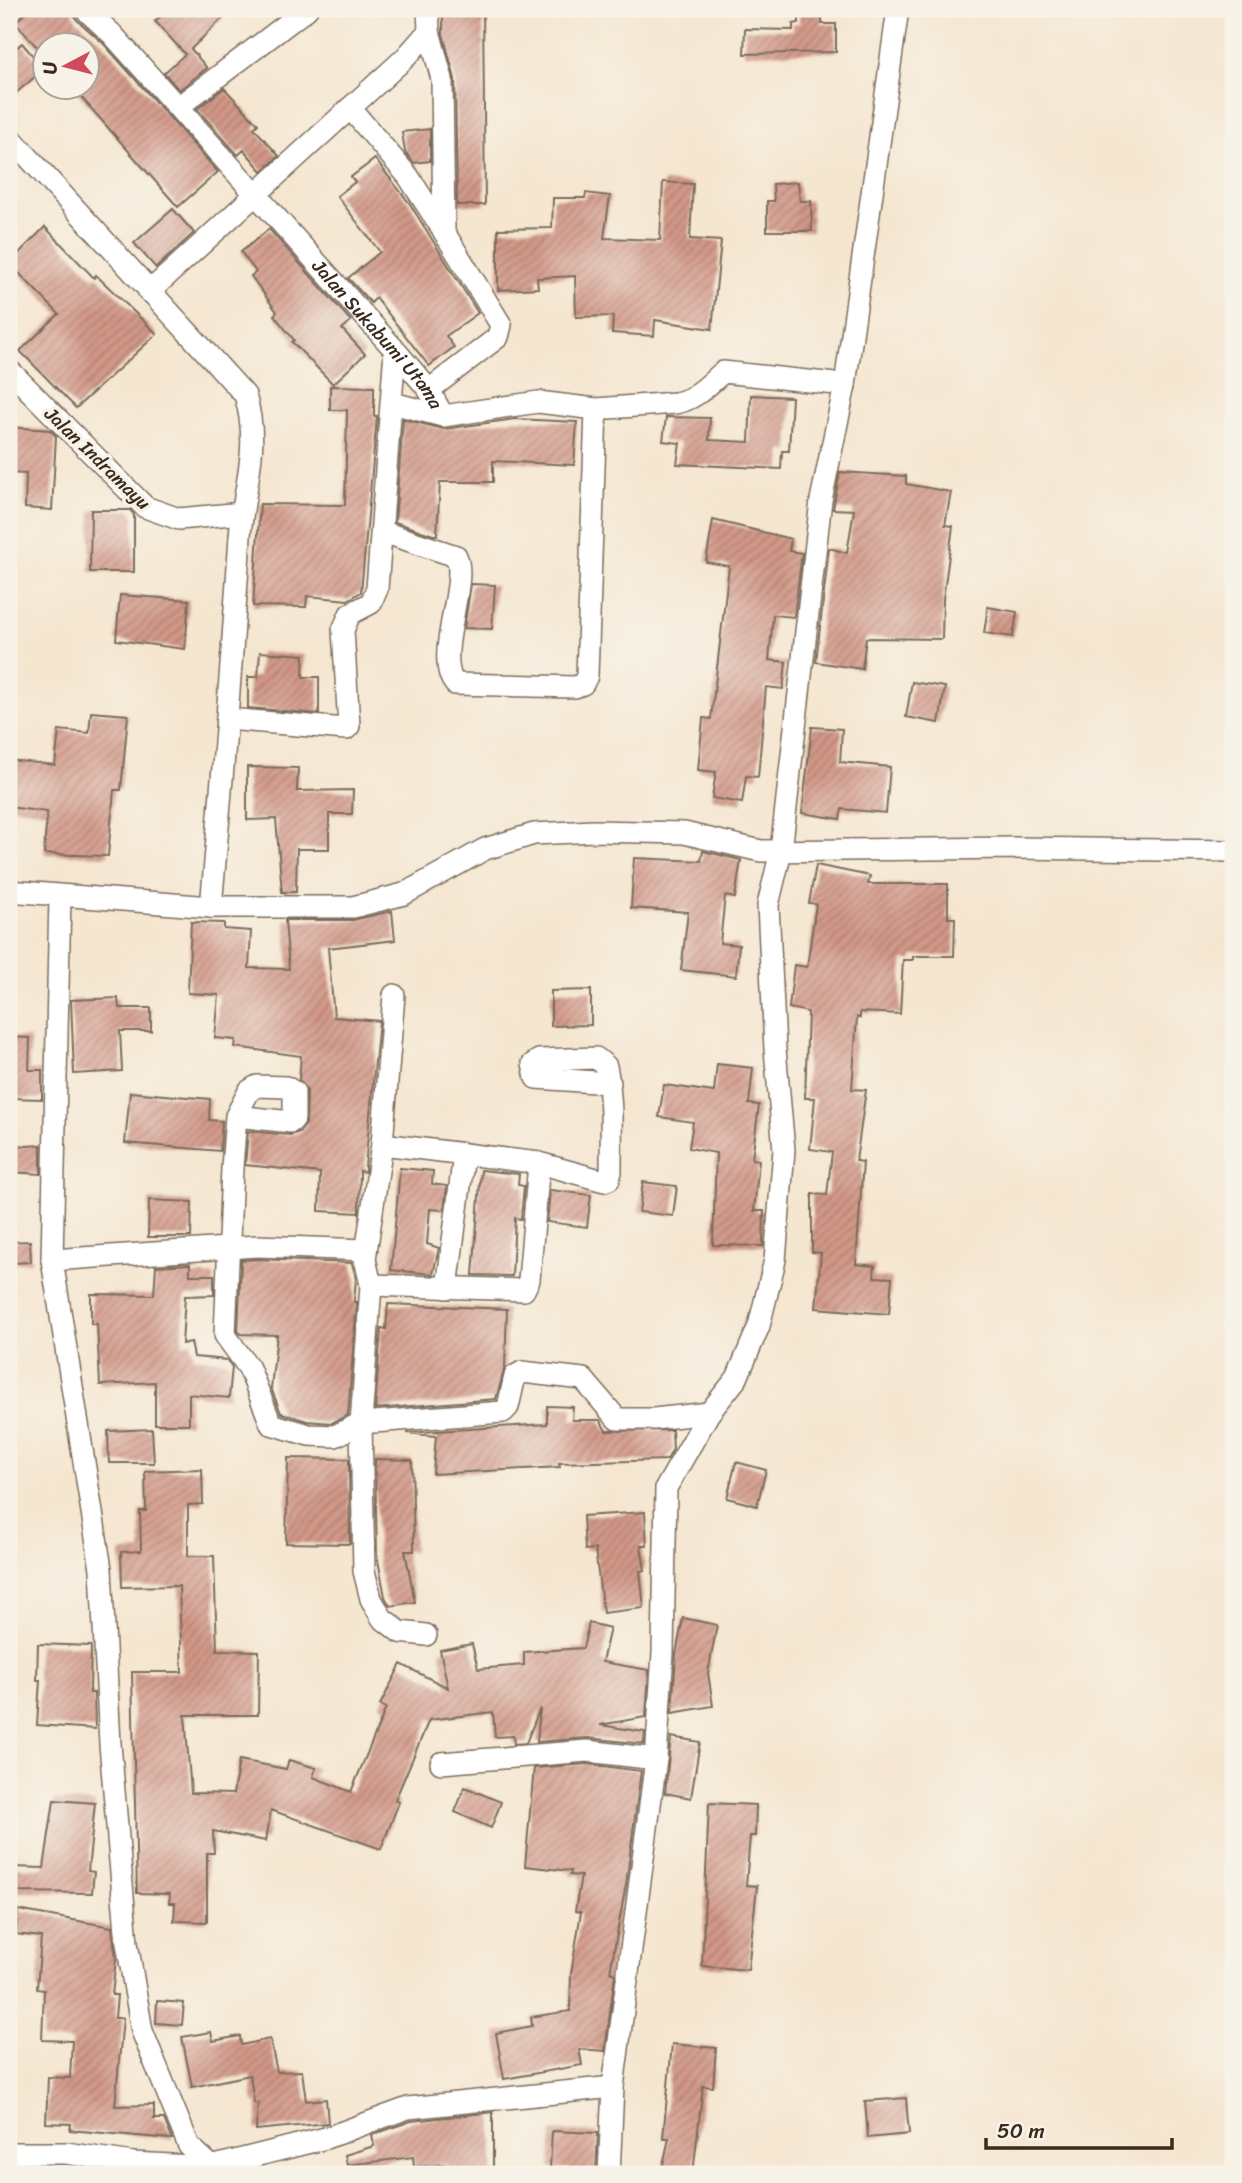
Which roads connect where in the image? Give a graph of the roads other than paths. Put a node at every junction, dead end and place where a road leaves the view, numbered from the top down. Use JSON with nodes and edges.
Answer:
{"nodes":[{"id":1,"x":307,"y":9,"type":"edge"},
{"id":2,"x":428,"y":9,"type":"edge"},
{"id":3,"x":898,"y":9,"type":"edge"},
{"id":4,"x":98,"y":13,"type":"edge"},
{"id":5,"x":429,"y":31,"type":"junction"},
{"id":6,"x":178,"y":107,"type":"junction"},
{"id":7,"x":350,"y":108,"type":"junction"},
{"id":8,"x":9,"y":136,"type":"edge"},
{"id":9,"x":255,"y":194,"type":"junction"},
{"id":10,"x":444,"y":232,"type":"junction"},
{"id":11,"x":149,"y":292,"type":"junction"},
{"id":12,"x":395,"y":350,"type":"junction"},
{"id":13,"x":9,"y":370,"type":"edge"},
{"id":14,"x":845,"y":385,"type":"junction"},
{"id":15,"x":18,"y":389,"type":"edge"},
{"id":16,"x":429,"y":390,"type":"junction"},
{"id":17,"x":392,"y":403,"type":"junction"},
{"id":18,"x":596,"y":409,"type":"junction"},
{"id":19,"x":443,"y":416,"type":"junction"},
{"id":20,"x":242,"y":513,"type":"junction"},
{"id":21,"x":383,"y":532,"type":"junction"},
{"id":22,"x":228,"y":719,"type":"junction"},
{"id":23,"x":781,"y":851,"type":"junction"},
{"id":24,"x":1233,"y":851,"type":"edge"},
{"id":25,"x":9,"y":891,"type":"edge"},
{"id":26,"x":60,"y":897,"type":"junction"},
{"id":27,"x":211,"y":907,"type":"junction"},
{"id":28,"x":394,"y":995,"type":"dead end"},
{"id":29,"x":610,"y":1083,"type":"dead end"},
{"id":30,"x":236,"y":1116,"type":"dead end"},
{"id":31,"x":382,"y":1144,"type":"junction"},
{"id":32,"x":464,"y":1154,"type":"junction"},
{"id":33,"x":539,"y":1163,"type":"junction"},
{"id":34,"x":227,"y":1248,"type":"junction"},
{"id":35,"x":366,"y":1250,"type":"junction"},
{"id":36,"x":52,"y":1260,"type":"junction"},
{"id":37,"x":371,"y":1285,"type":"junction"},
{"id":38,"x":447,"y":1288,"type":"junction"},
{"id":39,"x":709,"y":1413,"type":"junction"},
{"id":40,"x":361,"y":1423,"type":"junction"},
{"id":41,"x":426,"y":1636,"type":"dead end"},
{"id":42,"x":656,"y":1759,"type":"junction"},
{"id":43,"x":441,"y":1763,"type":"dead end"},
{"id":44,"x":613,"y":2087,"type":"junction"},
{"id":45,"x":9,"y":2154,"type":"edge"},
{"id":46,"x":216,"y":2171,"type":"edge"},
{"id":47,"x":609,"y":2174,"type":"edge"}],
"edges":[{"from":1,"to":6,"type":"street"},
{"from":2,"to":5,"type":"street"},
{"from":3,"to":14,"type":"street"},
{"from":4,"to":6,"type":"street","name":"Jalan Sukabumi Utama"},
{"from":5,"to":7,"type":"street"},
{"from":5,"to":10,"type":"street"},
{"from":6,"to":9,"type":"street","name":"Jalan Sukabumi Utama"},
{"from":7,"to":9,"type":"street"},
{"from":7,"to":10,"type":"street"},
{"from":8,"to":11,"type":"street"},
{"from":9,"to":11,"type":"street"},
{"from":9,"to":12,"type":"street","name":"Jalan Sukabumi Utama"},
{"from":10,"to":16,"type":"street"},
{"from":11,"to":20,"type":"street"},
{"from":12,"to":16,"type":"street","name":"Jalan Sukabumi Utama"},
{"from":12,"to":17,"type":"street"},
{"from":13,"to":15,"type":"street","name":"Jalan Indramayu"},
{"from":14,"to":18,"type":"street","name":"Jalan Sukabumi Utama"},
{"from":14,"to":23,"type":"street"},
{"from":15,"to":20,"type":"street","name":"Jalan Indramayu"},
{"from":16,"to":19,"type":"street","name":"Jalan Sukabumi Utama"},
{"from":17,"to":19,"type":"street"},
{"from":17,"to":21,"type":"street"},
{"from":18,"to":19,"type":"street","name":"Jalan Sukabumi Utama"},
{"from":18,"to":21,"type":"street"},
{"from":20,"to":22,"type":"street"},
{"from":21,"to":22,"type":"street"},
{"from":22,"to":27,"type":"street"},
{"from":23,"to":24,"type":"street"},
{"from":23,"to":27,"type":"street"},
{"from":23,"to":39,"type":"street"},
{"from":25,"to":26,"type":"street"},
{"from":26,"to":27,"type":"street"},
{"from":26,"to":36,"type":"street"},
{"from":28,"to":31,"type":"street"},
{"from":29,"to":33,"type":"street"},
{"from":30,"to":34,"type":"street"},
{"from":31,"to":32,"type":"street"},
{"from":31,"to":35,"type":"street"},
{"from":32,"to":33,"type":"street"},
{"from":32,"to":38,"type":"street"},
{"from":33,"to":38,"type":"street"},
{"from":34,"to":35,"type":"street"},
{"from":34,"to":36,"type":"street"},
{"from":34,"to":40,"type":"street"},
{"from":35,"to":37,"type":"street"},
{"from":36,"to":46,"type":"street"},
{"from":37,"to":38,"type":"street"},
{"from":37,"to":40,"type":"street"},
{"from":39,"to":40,"type":"street"},
{"from":39,"to":42,"type":"street"},
{"from":40,"to":41,"type":"street"},
{"from":42,"to":43,"type":"street"},
{"from":42,"to":44,"type":"street"},
{"from":44,"to":46,"type":"street"},
{"from":44,"to":47,"type":"street"},
{"from":45,"to":46,"type":"street"}]}
